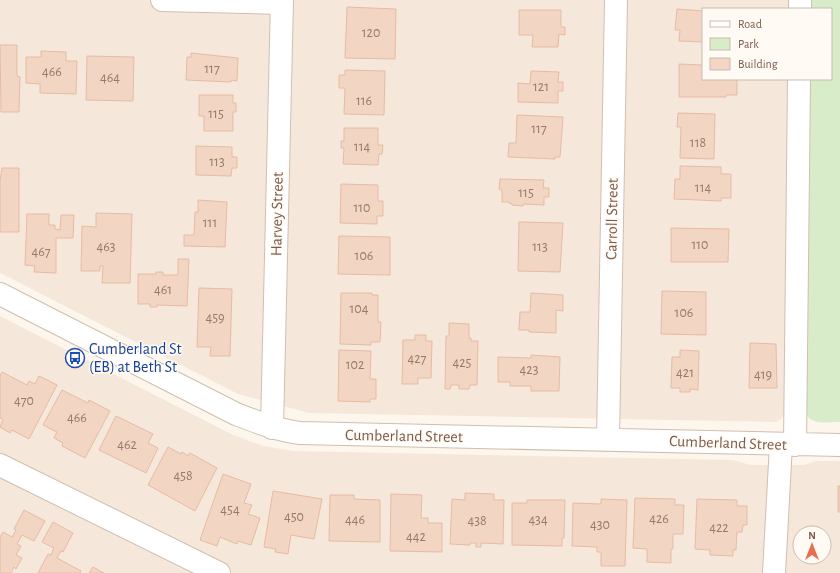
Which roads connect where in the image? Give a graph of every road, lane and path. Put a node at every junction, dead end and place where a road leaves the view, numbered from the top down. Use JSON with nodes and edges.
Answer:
{"nodes":[{"id":1,"x":162,"y":0,"type":"edge"},
{"id":2,"x":616,"y":0,"type":"edge"},
{"id":3,"x":282,"y":1,"type":"edge"},
{"id":4,"x":799,"y":80,"type":"edge"},
{"id":5,"x":1,"y":296,"type":"edge"},
{"id":6,"x":272,"y":428,"type":"junction"},
{"id":7,"x":608,"y":439,"type":"junction"},
{"id":8,"x":788,"y":444,"type":"junction"},
{"id":9,"x":840,"y":445,"type":"edge"},
{"id":10,"x":0,"y":465,"type":"edge"},
{"id":11,"x":219,"y":573,"type":"edge"},
{"id":12,"x":774,"y":573,"type":"edge"}],
"edges":[{"from":1,"to":3,"type":"street"},
{"from":2,"to":7,"type":"street","name":"Carroll Street"},
{"from":3,"to":6,"type":"street","name":"Harvey Street"},
{"from":4,"to":8,"type":"street"},
{"from":5,"to":6,"type":"street","name":"Cumberland Street"},
{"from":6,"to":7,"type":"street","name":"Cumberland Street"},
{"from":7,"to":8,"type":"street","name":"Cumberland Street"},
{"from":8,"to":9,"type":"street","name":"Cumberland Street"},
{"from":8,"to":12,"type":"street"},
{"from":10,"to":11,"type":"street"}]}
